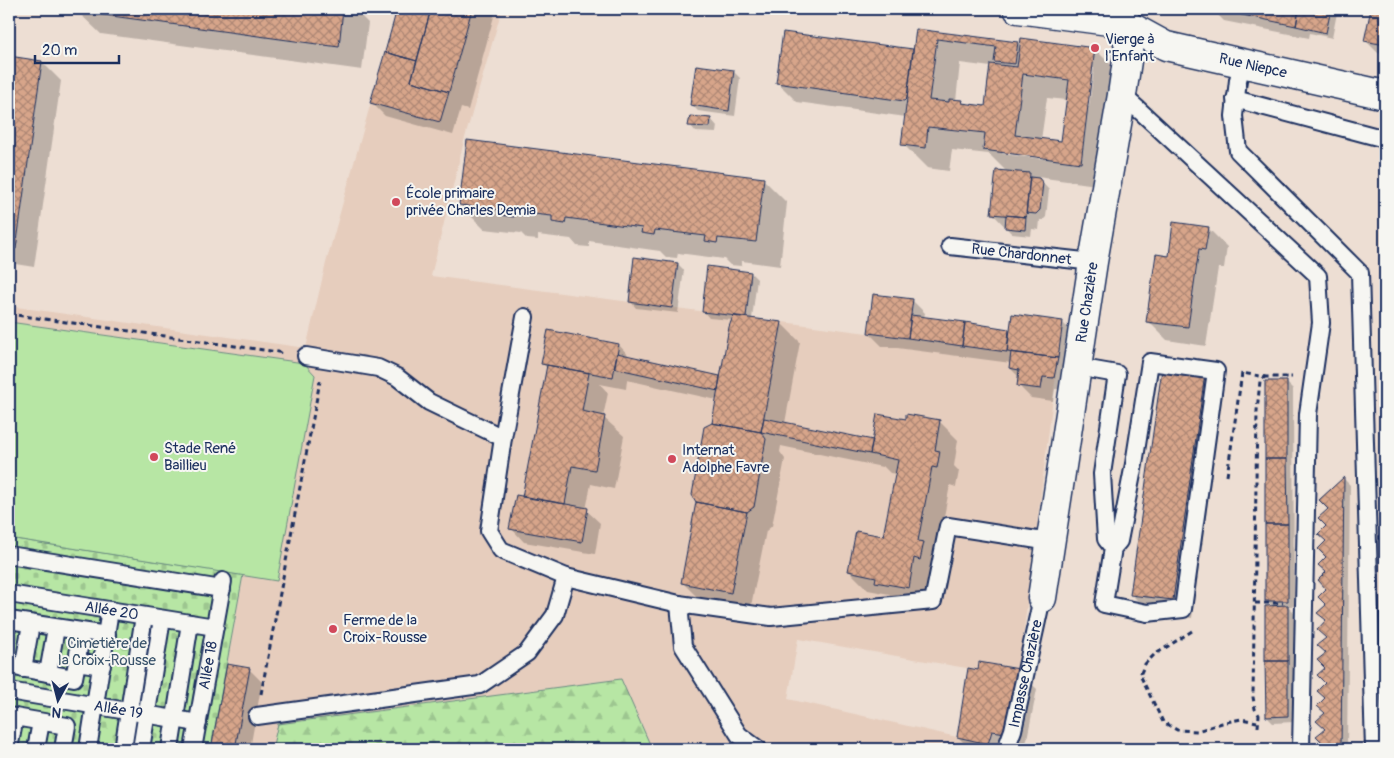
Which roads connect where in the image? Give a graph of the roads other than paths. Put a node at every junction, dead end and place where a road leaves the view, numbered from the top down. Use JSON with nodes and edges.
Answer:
{"nodes":[{"id":1,"x":1018,"y":9,"type":"edge"},
{"id":2,"x":1124,"y":16,"type":"edge"},
{"id":3,"x":1242,"y":64,"type":"junction"},
{"id":4,"x":1122,"y":95,"type":"junction"},
{"id":5,"x":1385,"y":95,"type":"edge"},
{"id":6,"x":1235,"y":99,"type":"junction"},
{"id":7,"x":1385,"y":139,"type":"edge"},
{"id":8,"x":950,"y":246,"type":"dead end"},
{"id":9,"x":1093,"y":262,"type":"junction"},
{"id":10,"x":525,"y":317,"type":"dead end"},
{"id":11,"x":306,"y":356,"type":"road end"},
{"id":12,"x":1077,"y":367,"type":"junction"},
{"id":13,"x":503,"y":438,"type":"junction"},
{"id":14,"x":1050,"y":542,"type":"junction"},
{"id":15,"x":1113,"y":548,"type":"junction"},
{"id":16,"x":9,"y":554,"type":"edge"},
{"id":17,"x":566,"y":577,"type":"junction"},
{"id":18,"x":9,"y":594,"type":"edge"},
{"id":19,"x":1042,"y":598,"type":"joint"},
{"id":20,"x":679,"y":604,"type":"junction"},
{"id":21,"x":110,"y":610,"type":"junction"},
{"id":22,"x":144,"y":616,"type":"junction"},
{"id":23,"x":162,"y":618,"type":"junction"},
{"id":24,"x":9,"y":620,"type":"edge"},
{"id":25,"x":190,"y":623,"type":"junction"},
{"id":26,"x":31,"y":624,"type":"junction"},
{"id":27,"x":215,"y":627,"type":"junction"},
{"id":28,"x":56,"y":628,"type":"junction"},
{"id":29,"x":81,"y":632,"type":"junction"},
{"id":30,"x":107,"y":635,"type":"junction"},
{"id":31,"x":77,"y":662,"type":"junction"},
{"id":32,"x":102,"y":666,"type":"junction"},
{"id":33,"x":16,"y":667,"type":"edge"},
{"id":34,"x":48,"y":673,"type":"junction"},
{"id":35,"x":9,"y":691,"type":"edge"},
{"id":36,"x":96,"y":705,"type":"junction"},
{"id":37,"x":129,"y":711,"type":"junction"},
{"id":38,"x":147,"y":714,"type":"junction"},
{"id":39,"x":12,"y":716,"type":"edge"},
{"id":40,"x":257,"y":716,"type":"road end"},
{"id":41,"x":175,"y":719,"type":"junction"},
{"id":42,"x":41,"y":722,"type":"junction"},
{"id":43,"x":198,"y":723,"type":"junction"},
{"id":44,"x":9,"y":749,"type":"edge"},
{"id":45,"x":36,"y":749,"type":"edge"},
{"id":46,"x":63,"y":749,"type":"edge"},
{"id":47,"x":88,"y":749,"type":"edge"},
{"id":48,"x":123,"y":749,"type":"edge"},
{"id":49,"x":141,"y":749,"type":"edge"},
{"id":50,"x":170,"y":749,"type":"edge"},
{"id":51,"x":193,"y":749,"type":"edge"},
{"id":52,"x":758,"y":749,"type":"edge"},
{"id":53,"x":1006,"y":749,"type":"edge"},
{"id":54,"x":1301,"y":749,"type":"edge"},
{"id":55,"x":1374,"y":749,"type":"edge"}],
"edges":[{"from":1,"to":2,"type":"street"},
{"from":2,"to":3,"type":"street","name":"Rue Niepce"},
{"from":2,"to":4,"type":"street","name":"Rue Chazière"},
{"from":3,"to":5,"type":"street","name":"Rue Niepce"},
{"from":3,"to":6,"type":"lane"},
{"from":4,"to":9,"type":"street","name":"Rue Chazière"},
{"from":4,"to":54,"type":"lane"},
{"from":6,"to":7,"type":"lane"},
{"from":6,"to":55,"type":"lane"},
{"from":8,"to":9,"type":"lane","name":"Rue Chardonnet"},
{"from":9,"to":12,"type":"street","name":"Rue Chazière"},
{"from":10,"to":13,"type":"lane"},
{"from":11,"to":13,"type":"lane"},
{"from":12,"to":14,"type":"street","name":"Rue Chazière"},
{"from":12,"to":15,"type":"lane"},
{"from":13,"to":17,"type":"lane"},
{"from":14,"to":19,"type":"street","name":"Rue Chazière"},
{"from":14,"to":20,"type":"lane"},
{"from":15,"to":15,"type":"lane"},
{"from":16,"to":27,"type":"lane","name":"Allée 18"},
{"from":17,"to":20,"type":"lane"},
{"from":17,"to":40,"type":"lane"},
{"from":18,"to":21,"type":"lane","name":"Allée 20"},
{"from":19,"to":53,"type":"lane","name":"Impasse Chazière"},
{"from":20,"to":52,"type":"lane"},
{"from":21,"to":22,"type":"lane","name":"Allée 20"},
{"from":21,"to":30,"type":"lane"},
{"from":22,"to":23,"type":"lane","name":"Allée 20"},
{"from":22,"to":37,"type":"lane"},
{"from":23,"to":25,"type":"lane","name":"Allée 20"},
{"from":23,"to":38,"type":"lane"},
{"from":24,"to":26,"type":"lane"},
{"from":25,"to":27,"type":"lane","name":"Allée 20"},
{"from":25,"to":41,"type":"lane"},
{"from":26,"to":28,"type":"lane"},
{"from":26,"to":33,"type":"lane"},
{"from":27,"to":43,"type":"lane","name":"Allée 18"},
{"from":28,"to":29,"type":"lane"},
{"from":28,"to":34,"type":"lane"},
{"from":29,"to":30,"type":"lane"},
{"from":29,"to":31,"type":"lane"},
{"from":30,"to":32,"type":"lane"},
{"from":31,"to":32,"type":"lane"},
{"from":31,"to":34,"type":"lane"},
{"from":32,"to":36,"type":"lane"},
{"from":33,"to":34,"type":"lane"},
{"from":35,"to":36,"type":"lane","name":"Allée 19"},
{"from":36,"to":37,"type":"lane","name":"Allée 19"},
{"from":36,"to":47,"type":"lane"},
{"from":37,"to":38,"type":"lane","name":"Allée 19"},
{"from":37,"to":48,"type":"lane"},
{"from":38,"to":41,"type":"lane","name":"Allée 19"},
{"from":38,"to":49,"type":"lane"},
{"from":39,"to":42,"type":"lane"},
{"from":39,"to":44,"type":"lane"},
{"from":41,"to":43,"type":"lane","name":"Allée 19"},
{"from":41,"to":50,"type":"lane"},
{"from":42,"to":45,"type":"lane"},
{"from":42,"to":46,"type":"lane"},
{"from":43,"to":51,"type":"lane","name":"Allée 18"}]}
